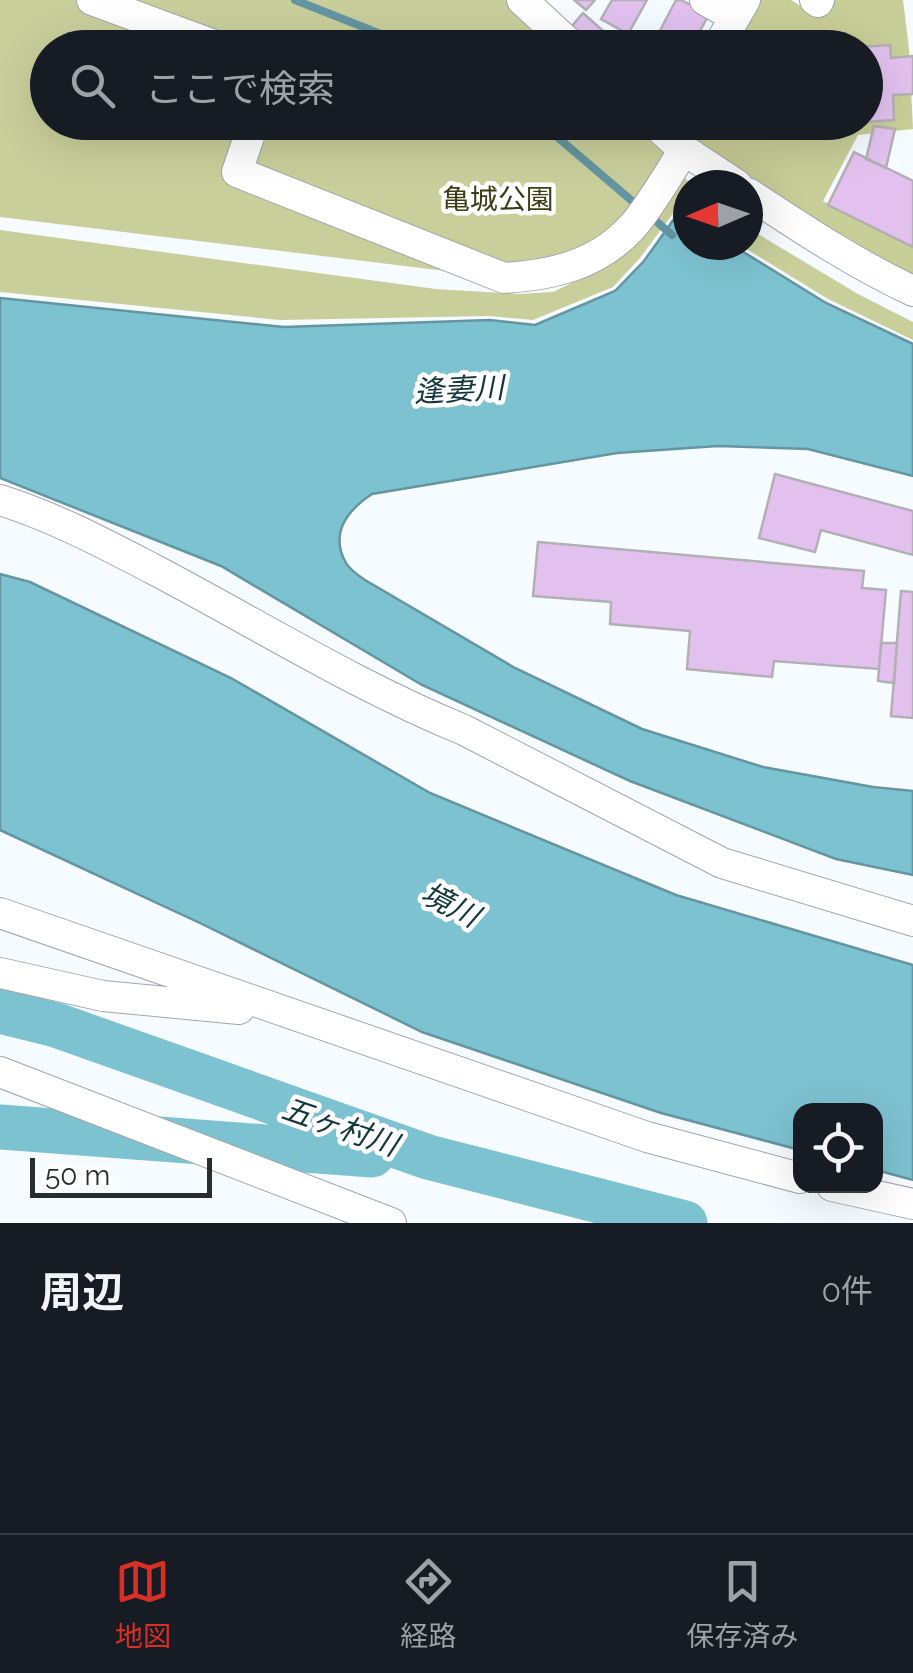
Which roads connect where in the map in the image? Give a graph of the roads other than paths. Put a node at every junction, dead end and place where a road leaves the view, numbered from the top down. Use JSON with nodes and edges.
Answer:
{"nodes":[{"id":1,"x":92,"y":0,"type":"edge"},
{"id":2,"x":522,"y":0,"type":"edge"},
{"id":3,"x":705,"y":0,"type":"edge"},
{"id":4,"x":740,"y":8,"type":"edge"},
{"id":5,"x":173,"y":30,"type":"edge"},
{"id":6,"x":554,"y":30,"type":"edge"},
{"id":7,"x":727,"y":30,"type":"edge"},
{"id":8,"x":248,"y":140,"type":"edge"},
{"id":9,"x":666,"y":140,"type":"edge"},
{"id":10,"x":679,"y":140,"type":"edge"},
{"id":11,"x":718,"y":170,"type":"edge"},
{"id":12,"x":763,"y":202,"type":"edge"},
{"id":13,"x":913,"y":291,"type":"edge"},
{"id":14,"x":0,"y":500,"type":"edge"},
{"id":15,"x":0,"y":913,"type":"edge"},
{"id":16,"x":913,"y":921,"type":"edge"},
{"id":17,"x":0,"y":973,"type":"edge"},
{"id":18,"x":288,"y":1014,"type":"junction"},
{"id":19,"x":0,"y":1072,"type":"edge"},
{"id":20,"x":793,"y":1176,"type":"edge"},
{"id":21,"x":864,"y":1193,"type":"edge"},
{"id":22,"x":913,"y":1204,"type":"edge"},
{"id":23,"x":391,"y":1223,"type":"edge"}],
"edges":[{"from":1,"to":5,"type":"street"},
{"from":2,"to":6,"type":"street"},
{"from":3,"to":4,"type":"street"},
{"from":4,"to":7,"type":"street"},
{"from":8,"to":9,"type":"street"},
{"from":10,"to":11,"type":"street"},
{"from":12,"to":13,"type":"street"},
{"from":14,"to":16,"type":"street"},
{"from":15,"to":18,"type":"street"},
{"from":17,"to":18,"type":"street"},
{"from":18,"to":20,"type":"street"},
{"from":19,"to":23,"type":"street"},
{"from":21,"to":22,"type":"street"}]}
